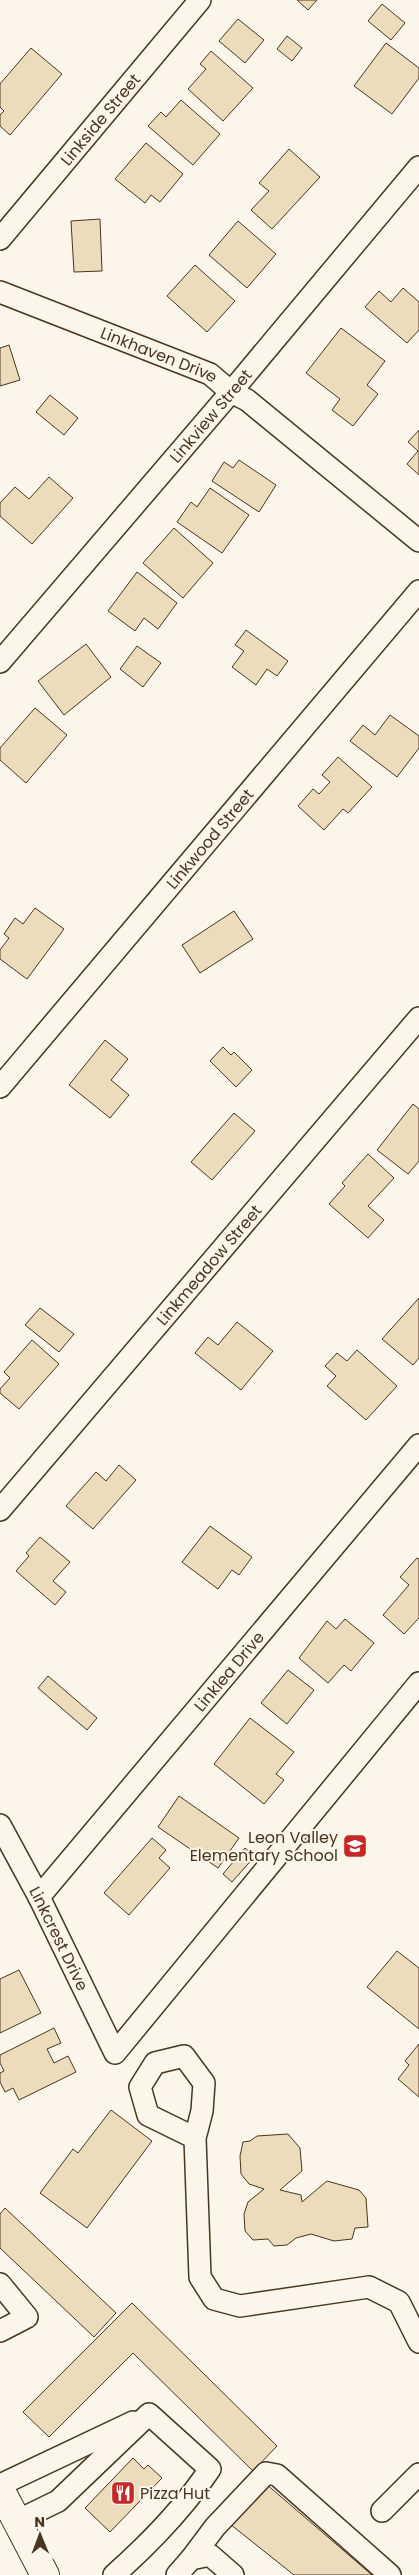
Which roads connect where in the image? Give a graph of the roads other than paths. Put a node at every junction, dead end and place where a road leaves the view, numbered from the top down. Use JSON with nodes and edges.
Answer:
{"nodes":[{"id":1,"x":200,"y":0,"type":"edge"},
{"id":2,"x":419,"y":167,"type":"edge"},
{"id":3,"x":0,"y":239,"type":"edge"},
{"id":4,"x":0,"y":292,"type":"edge"},
{"id":5,"x":231,"y":392,"type":"junction"},
{"id":6,"x":419,"y":541,"type":"edge"},
{"id":7,"x":419,"y":591,"type":"edge"},
{"id":8,"x":0,"y":662,"type":"edge"},
{"id":9,"x":419,"y":1018,"type":"edge"},
{"id":10,"x":0,"y":1087,"type":"edge"},
{"id":11,"x":419,"y":1445,"type":"edge"},
{"id":12,"x":0,"y":1510,"type":"edge"},
{"id":13,"x":419,"y":1683,"type":"edge"},
{"id":14,"x":0,"y":1824,"type":"edge"},
{"id":15,"x":39,"y":1897,"type":"junction"},
{"id":16,"x":195,"y":2138,"type":"dead end"},
{"id":17,"x":0,"y":2284,"type":"edge"},
{"id":18,"x":0,"y":2331,"type":"edge"},
{"id":19,"x":419,"y":2342,"type":"edge"},
{"id":20,"x":149,"y":2414,"type":"junction"},
{"id":21,"x":419,"y":2474,"type":"edge"},
{"id":22,"x":0,"y":2487,"type":"edge"},
{"id":23,"x":382,"y":2511,"type":"dead end"},
{"id":24,"x":17,"y":2521,"type":"junction"},
{"id":25,"x":191,"y":2559,"type":"junction"},
{"id":26,"x":45,"y":2575,"type":"edge"},
{"id":27,"x":114,"y":2575,"type":"edge"},
{"id":28,"x":176,"y":2575,"type":"edge"},
{"id":29,"x":232,"y":2575,"type":"edge"},
{"id":30,"x":390,"y":2575,"type":"edge"}],
"edges":[{"from":1,"to":3,"type":"street","name":"Linkside Street"},
{"from":2,"to":5,"type":"street","name":"Linkview Street"},
{"from":4,"to":5,"type":"street","name":"Linkhaven Drive"},
{"from":5,"to":6,"type":"street","name":"Linkhaven Drive"},
{"from":5,"to":8,"type":"street","name":"Linkview Street"},
{"from":7,"to":10,"type":"street","name":"Linkwood Street"},
{"from":9,"to":12,"type":"street","name":"Linkmeadow Street"},
{"from":11,"to":15,"type":"street","name":"Linklea Drive"},
{"from":13,"to":15,"type":"street","name":"Linkcrest Drive"},
{"from":14,"to":15,"type":"street","name":"Linkcrest Drive"},
{"from":16,"to":19,"type":"street"},
{"from":17,"to":18,"type":"street"},
{"from":20,"to":22,"type":"street"},
{"from":20,"to":24,"type":"street"},
{"from":20,"to":27,"type":"street"},
{"from":21,"to":23,"type":"street"},
{"from":22,"to":24,"type":"main road"},
{"from":24,"to":26,"type":"main road"},
{"from":25,"to":28,"type":"street"},
{"from":25,"to":29,"type":"street"},
{"from":25,"to":30,"type":"street"}]}
